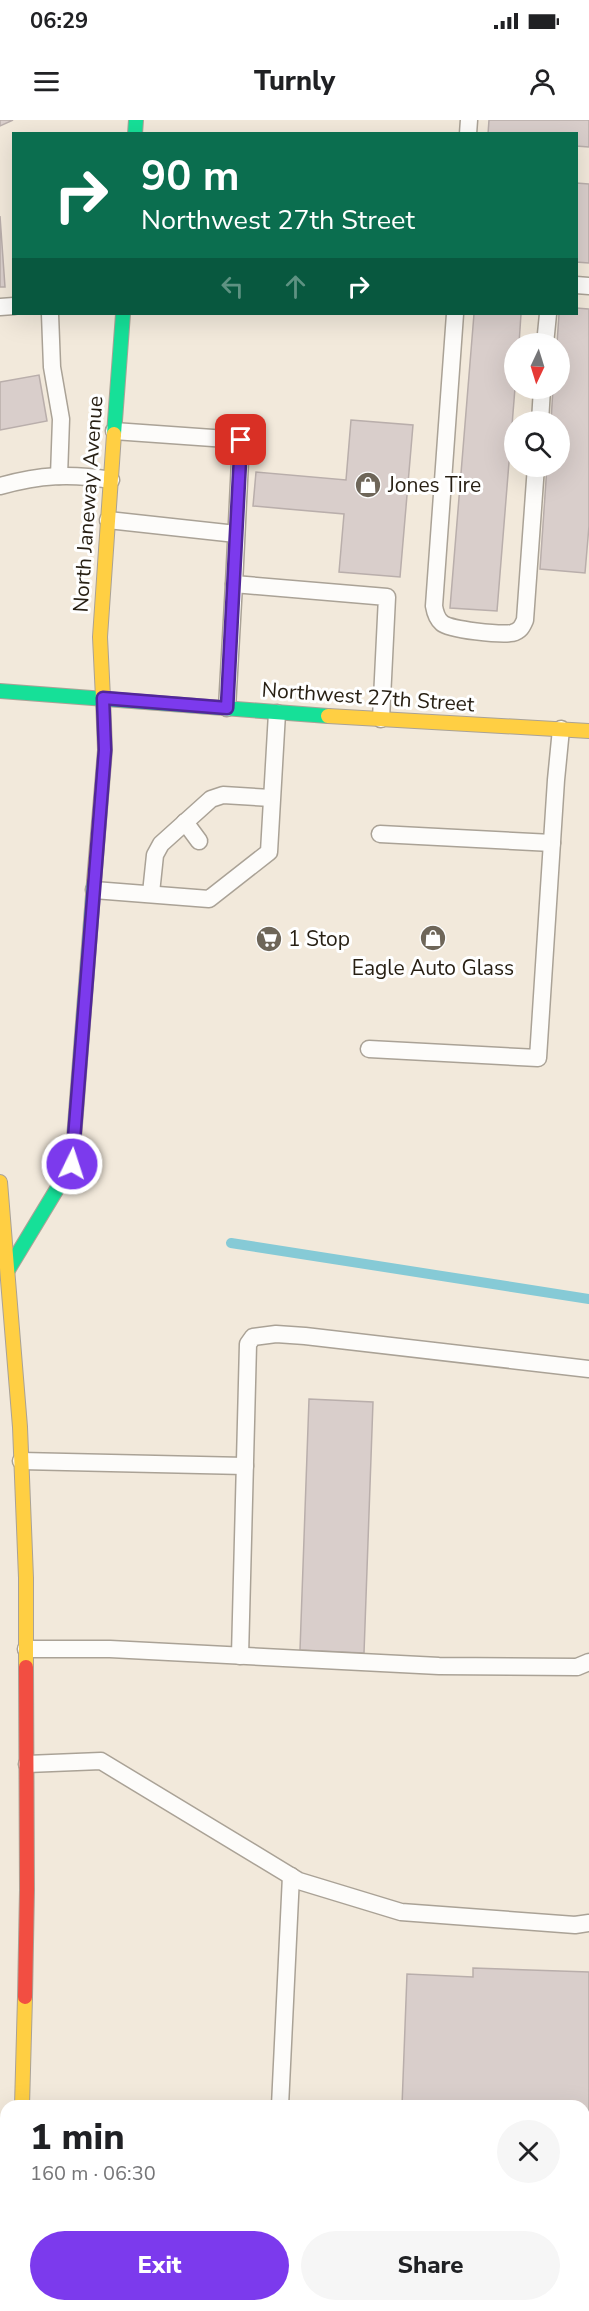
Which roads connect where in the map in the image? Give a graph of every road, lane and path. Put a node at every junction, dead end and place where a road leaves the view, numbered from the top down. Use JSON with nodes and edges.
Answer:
{"nodes":[{"id":1,"x":50,"y":315,"type":"edge"},
{"id":2,"x":123,"y":315,"type":"edge"},
{"id":3,"x":455,"y":315,"type":"edge"},
{"id":4,"x":548,"y":315,"type":"edge"},
{"id":5,"x":546,"y":333,"type":"edge"},
{"id":6,"x":114,"y":431,"type":"junction"},
{"id":7,"x":59,"y":476,"type":"junction"},
{"id":8,"x":535,"y":477,"type":"edge"},
{"id":9,"x":111,"y":480,"type":"junction"},
{"id":10,"x":0,"y":486,"type":"edge"},
{"id":11,"x":108,"y":520,"type":"junction"},
{"id":12,"x":236,"y":534,"type":"junction"},
{"id":13,"x":234,"y":584,"type":"junction"},
{"id":14,"x":0,"y":691,"type":"edge"},
{"id":15,"x":103,"y":698,"type":"junction"},
{"id":16,"x":227,"y":708,"type":"junction"},
{"id":17,"x":277,"y":713,"type":"junction"},
{"id":18,"x":381,"y":719,"type":"junction"},
{"id":19,"x":561,"y":729,"type":"junction"},
{"id":20,"x":589,"y":731,"type":"edge"},
{"id":21,"x":271,"y":798,"type":"junction"},
{"id":22,"x":185,"y":822,"type":"junction"},
{"id":23,"x":380,"y":834,"type":"dead end"},
{"id":24,"x":199,"y":841,"type":"dead end"},
{"id":25,"x":552,"y":843,"type":"junction"},
{"id":26,"x":94,"y":890,"type":"junction"},
{"id":27,"x":151,"y":893,"type":"junction"},
{"id":28,"x":369,"y":1049,"type":"dead end"},
{"id":29,"x":0,"y":1182,"type":"edge"},
{"id":30,"x":8,"y":1270,"type":"junction"},
{"id":31,"x":589,"y":1369,"type":"edge"},
{"id":32,"x":21,"y":1461,"type":"junction"},
{"id":33,"x":245,"y":1466,"type":"junction"},
{"id":34,"x":26,"y":1649,"type":"junction"},
{"id":35,"x":240,"y":1656,"type":"junction"},
{"id":36,"x":589,"y":1662,"type":"edge"},
{"id":37,"x":27,"y":1764,"type":"junction"},
{"id":38,"x":291,"y":1876,"type":"junction"},
{"id":39,"x":589,"y":1923,"type":"edge"},
{"id":40,"x":22,"y":2100,"type":"edge"},
{"id":41,"x":280,"y":2100,"type":"edge"}],
"edges":[{"from":1,"to":7,"type":"lane"},
{"from":2,"to":6,"type":"main road","name":"North Janeway Avenue"},
{"from":3,"to":8,"type":"lane"},
{"from":4,"to":5,"type":"lane"},
{"from":6,"to":9,"type":"main road","name":"North Janeway Avenue"},
{"from":6,"to":12,"type":"lane"},
{"from":7,"to":9,"type":"lane"},
{"from":7,"to":10,"type":"lane"},
{"from":9,"to":11,"type":"main road","name":"North Janeway Avenue"},
{"from":11,"to":12,"type":"lane"},
{"from":11,"to":15,"type":"main road","name":"North Janeway Avenue"},
{"from":12,"to":13,"type":"lane"},
{"from":13,"to":16,"type":"lane"},
{"from":13,"to":18,"type":"lane"},
{"from":14,"to":15,"type":"main road","name":"Northwest 27th Street"},
{"from":15,"to":16,"type":"main road","name":"Northwest 27th Street"},
{"from":15,"to":26,"type":"main road","name":"North Janeway Avenue"},
{"from":16,"to":17,"type":"main road","name":"Northwest 27th Street"},
{"from":17,"to":18,"type":"main road","name":"Northwest 27th Street"},
{"from":17,"to":21,"type":"lane"},
{"from":18,"to":19,"type":"main road","name":"Northwest 27th Street"},
{"from":19,"to":20,"type":"main road","name":"Northwest 27th Street"},
{"from":19,"to":25,"type":"lane"},
{"from":21,"to":22,"type":"lane"},
{"from":21,"to":27,"type":"lane"},
{"from":22,"to":24,"type":"lane"},
{"from":22,"to":27,"type":"lane"},
{"from":23,"to":25,"type":"lane"},
{"from":25,"to":28,"type":"lane"},
{"from":26,"to":27,"type":"lane"},
{"from":26,"to":30,"type":"main road","name":"North Janeway Avenue"},
{"from":29,"to":30,"type":"main road"},
{"from":30,"to":32,"type":"main road"},
{"from":31,"to":33,"type":"lane"},
{"from":32,"to":33,"type":"lane"},
{"from":32,"to":34,"type":"main road"},
{"from":33,"to":35,"type":"lane"},
{"from":34,"to":35,"type":"lane"},
{"from":34,"to":37,"type":"main road"},
{"from":35,"to":36,"type":"lane"},
{"from":37,"to":38,"type":"lane"},
{"from":37,"to":40,"type":"main road"},
{"from":38,"to":39,"type":"lane"},
{"from":38,"to":41,"type":"lane"}]}
